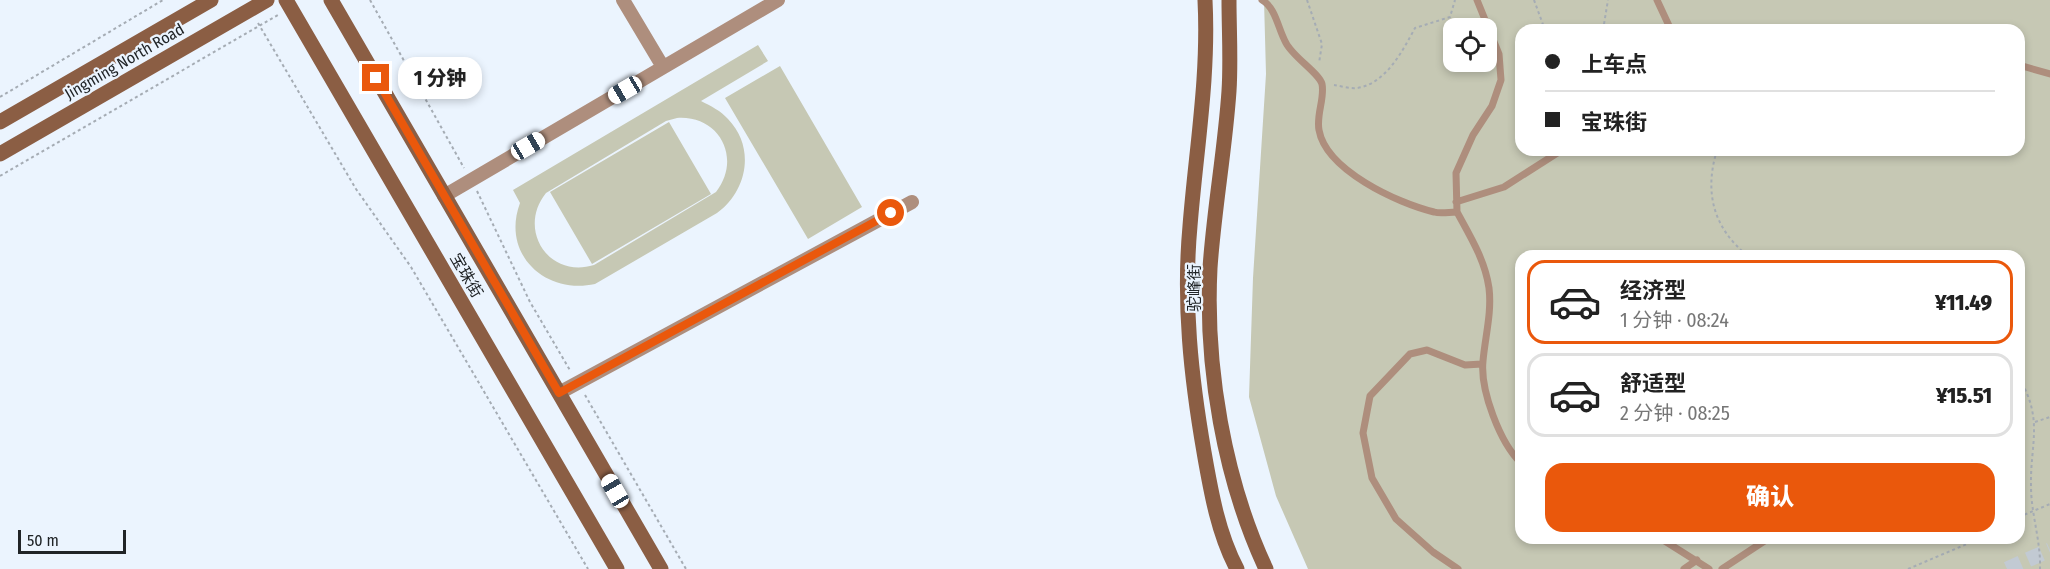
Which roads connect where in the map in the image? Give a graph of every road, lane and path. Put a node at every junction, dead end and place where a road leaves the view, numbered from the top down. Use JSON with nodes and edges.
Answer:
{"nodes":[{"id":1,"x":163,"y":0,"type":"edge"},
{"id":2,"x":211,"y":0,"type":"edge"},
{"id":3,"x":267,"y":0,"type":"edge"},
{"id":4,"x":331,"y":0,"type":"edge"},
{"id":5,"x":370,"y":0,"type":"edge"},
{"id":6,"x":623,"y":0,"type":"edge"},
{"id":7,"x":778,"y":0,"type":"edge"},
{"id":8,"x":1205,"y":0,"type":"edge"},
{"id":9,"x":1230,"y":0,"type":"edge"},
{"id":10,"x":1262,"y":0,"type":"edge"},
{"id":11,"x":1307,"y":0,"type":"edge"},
{"id":12,"x":1455,"y":0,"type":"edge"},
{"id":13,"x":1477,"y":0,"type":"edge"},
{"id":14,"x":1534,"y":0,"type":"edge"},
{"id":15,"x":1608,"y":0,"type":"edge"},
{"id":16,"x":1657,"y":0,"type":"edge"},
{"id":17,"x":288,"y":4,"type":"edge"},
{"id":18,"x":250,"y":10,"type":"junction"},
{"id":19,"x":1543,"y":24,"type":"edge"},
{"id":20,"x":1604,"y":24,"type":"edge"},
{"id":21,"x":1668,"y":24,"type":"edge"},
{"id":22,"x":260,"y":26,"type":"junction"},
{"id":23,"x":2025,"y":67,"type":"edge"},
{"id":24,"x":663,"y":68,"type":"junction"},
{"id":25,"x":2050,"y":74,"type":"edge"},
{"id":26,"x":1317,"y":75,"type":"junction"},
{"id":27,"x":1322,"y":84,"type":"junction"},
{"id":28,"x":0,"y":97,"type":"edge"},
{"id":29,"x":0,"y":122,"type":"edge"},
{"id":30,"x":0,"y":154,"type":"edge"},
{"id":31,"x":1553,"y":156,"type":"edge"},
{"id":32,"x":1715,"y":156,"type":"edge"},
{"id":33,"x":0,"y":176,"type":"edge"},
{"id":34,"x":471,"y":180,"type":"junction"},
{"id":35,"x":444,"y":196,"type":"junction"},
{"id":36,"x":912,"y":202,"type":"dead end"},
{"id":37,"x":1456,"y":202,"type":"junction"},
{"id":38,"x":1456,"y":212,"type":"junction"},
{"id":39,"x":1742,"y":250,"type":"edge"},
{"id":40,"x":1482,"y":364,"type":"junction"},
{"id":41,"x":577,"y":383,"type":"junction"},
{"id":42,"x":559,"y":393,"type":"junction"},
{"id":43,"x":2025,"y":394,"type":"edge"},
{"id":44,"x":2050,"y":417,"type":"edge"},
{"id":45,"x":2035,"y":422,"type":"junction"},
{"id":46,"x":1515,"y":453,"type":"edge"},
{"id":47,"x":2050,"y":504,"type":"edge"},
{"id":48,"x":2034,"y":512,"type":"junction"},
{"id":49,"x":2025,"y":515,"type":"edge"},
{"id":50,"x":1670,"y":544,"type":"edge"},
{"id":51,"x":1760,"y":544,"type":"edge"},
{"id":52,"x":1968,"y":544,"type":"edge"},
{"id":53,"x":1696,"y":560,"type":"junction"},
{"id":54,"x":588,"y":569,"type":"edge"},
{"id":55,"x":617,"y":569,"type":"edge"},
{"id":56,"x":661,"y":569,"type":"edge"},
{"id":57,"x":686,"y":569,"type":"edge"},
{"id":58,"x":1237,"y":569,"type":"edge"},
{"id":59,"x":1266,"y":569,"type":"edge"},
{"id":60,"x":1458,"y":569,"type":"edge"},
{"id":61,"x":1684,"y":569,"type":"edge"},
{"id":62,"x":1709,"y":569,"type":"edge"},
{"id":63,"x":1722,"y":569,"type":"edge"},
{"id":64,"x":1908,"y":569,"type":"edge"},
{"id":65,"x":2040,"y":569,"type":"edge"}],
"edges":[{"from":1,"to":28,"type":"path"},
{"from":2,"to":29,"type":"main road","name":"Jingming North Road"},
{"from":3,"to":18,"type":"main road","name":"Jingming North Road"},
{"from":4,"to":35,"type":"main road","name":"宝珠街"},
{"from":5,"to":34,"type":"path"},
{"from":6,"to":24,"type":"street"},
{"from":7,"to":24,"type":"street"},
{"from":8,"to":58,"type":"main road","name":"驼峰街"},
{"from":9,"to":59,"type":"main road","name":"驼峰街"},
{"from":10,"to":26,"type":"lane"},
{"from":11,"to":26,"type":"path"},
{"from":12,"to":27,"type":"path"},
{"from":13,"to":37,"type":"lane"},
{"from":14,"to":19,"type":"path"},
{"from":15,"to":20,"type":"path"},
{"from":16,"to":21,"type":"lane"},
{"from":17,"to":22,"type":"path"},
{"from":17,"to":55,"type":"main road","name":"宝珠街"},
{"from":18,"to":22,"type":"path"},
{"from":18,"to":30,"type":"main road","name":"Jingming North Road"},
{"from":22,"to":33,"type":"path"},
{"from":22,"to":54,"type":"path"},
{"from":23,"to":25,"type":"lane"},
{"from":24,"to":34,"type":"street"},
{"from":26,"to":27,"type":"lane"},
{"from":27,"to":38,"type":"lane"},
{"from":31,"to":37,"type":"lane"},
{"from":32,"to":39,"type":"path"},
{"from":34,"to":35,"type":"street"},
{"from":34,"to":41,"type":"path"},
{"from":35,"to":42,"type":"main road","name":"宝珠街"},
{"from":36,"to":41,"type":"street"},
{"from":37,"to":38,"type":"lane"},
{"from":38,"to":40,"type":"lane"},
{"from":40,"to":46,"type":"lane"},
{"from":40,"to":60,"type":"lane"},
{"from":41,"to":42,"type":"street"},
{"from":41,"to":57,"type":"path"},
{"from":42,"to":56,"type":"main road","name":"宝珠街"},
{"from":43,"to":45,"type":"path"},
{"from":44,"to":45,"type":"path"},
{"from":45,"to":48,"type":"path"},
{"from":47,"to":48,"type":"path"},
{"from":48,"to":49,"type":"path"},
{"from":48,"to":65,"type":"path"},
{"from":50,"to":53,"type":"lane"},
{"from":51,"to":63,"type":"lane"},
{"from":52,"to":64,"type":"path"},
{"from":53,"to":61,"type":"lane"},
{"from":53,"to":62,"type":"lane"}]}
